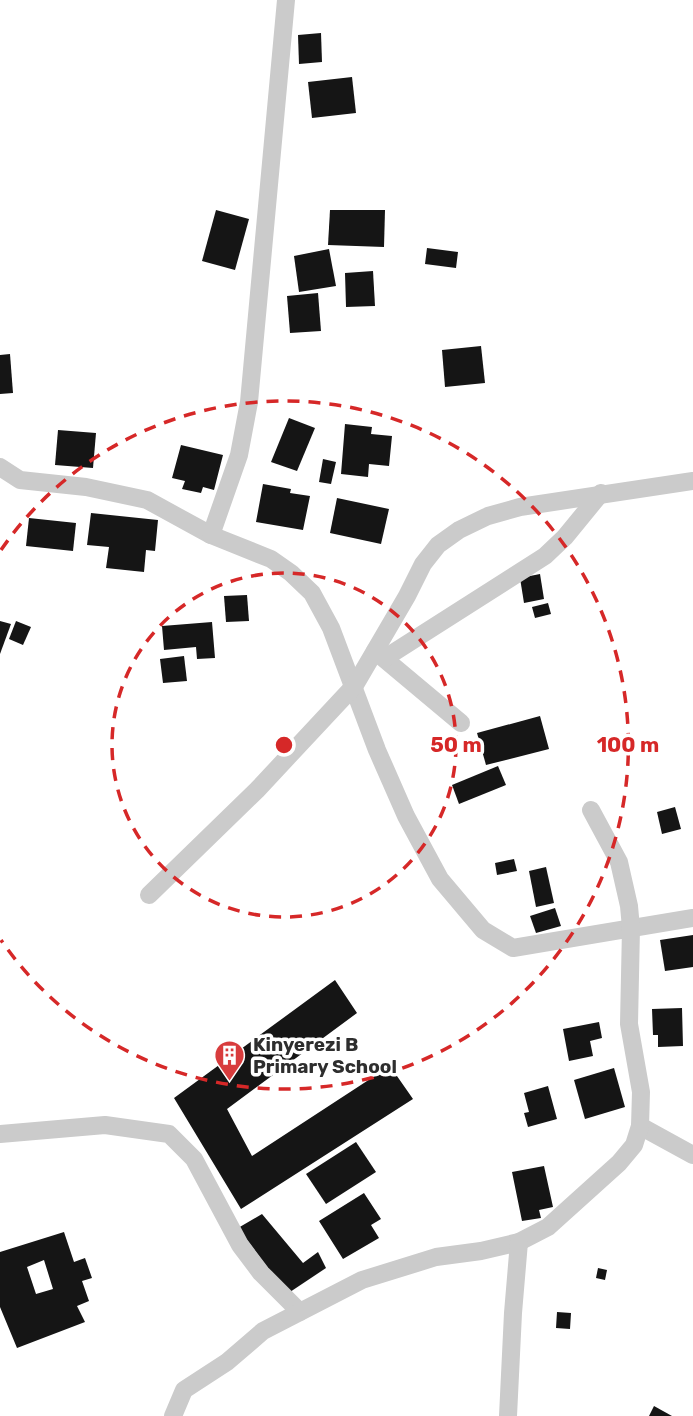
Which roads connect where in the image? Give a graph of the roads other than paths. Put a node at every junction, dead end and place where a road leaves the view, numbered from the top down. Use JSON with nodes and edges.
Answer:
{"nodes":[{"id":1,"x":286,"y":0,"type":"edge"},
{"id":2,"x":0,"y":467,"type":"edge"},
{"id":3,"x":693,"y":481,"type":"edge"},
{"id":4,"x":601,"y":493,"type":"junction"},
{"id":5,"x":211,"y":535,"type":"junction"},
{"id":6,"x":380,"y":655,"type":"junction"},
{"id":7,"x":355,"y":685,"type":"junction"},
{"id":8,"x":461,"y":723,"type":"dead end"},
{"id":9,"x":591,"y":810,"type":"dead end"},
{"id":10,"x":149,"y":895,"type":"dead end"},
{"id":11,"x":693,"y":918,"type":"edge"},
{"id":12,"x":631,"y":928,"type":"junction"},
{"id":13,"x":640,"y":1126,"type":"junction"},
{"id":14,"x":0,"y":1135,"type":"edge"},
{"id":15,"x":693,"y":1155,"type":"edge"},
{"id":16,"x":519,"y":1242,"type":"junction"},
{"id":17,"x":300,"y":1312,"type":"junction"},
{"id":18,"x":173,"y":1416,"type":"edge"},
{"id":19,"x":508,"y":1416,"type":"edge"}],
"edges":[{"from":1,"to":5,"type":"street"},
{"from":2,"to":5,"type":"street"},
{"from":3,"to":4,"type":"street"},
{"from":4,"to":6,"type":"street"},
{"from":4,"to":6,"type":"street"},
{"from":5,"to":7,"type":"street"},
{"from":6,"to":7,"type":"street"},
{"from":6,"to":8,"type":"street"},
{"from":7,"to":10,"type":"street"},
{"from":7,"to":12,"type":"street"},
{"from":9,"to":12,"type":"street"},
{"from":11,"to":12,"type":"street"},
{"from":12,"to":13,"type":"street"},
{"from":13,"to":15,"type":"street"},
{"from":13,"to":16,"type":"street"},
{"from":14,"to":17,"type":"street"},
{"from":16,"to":17,"type":"street"},
{"from":16,"to":19,"type":"street"},
{"from":17,"to":18,"type":"street"}]}
